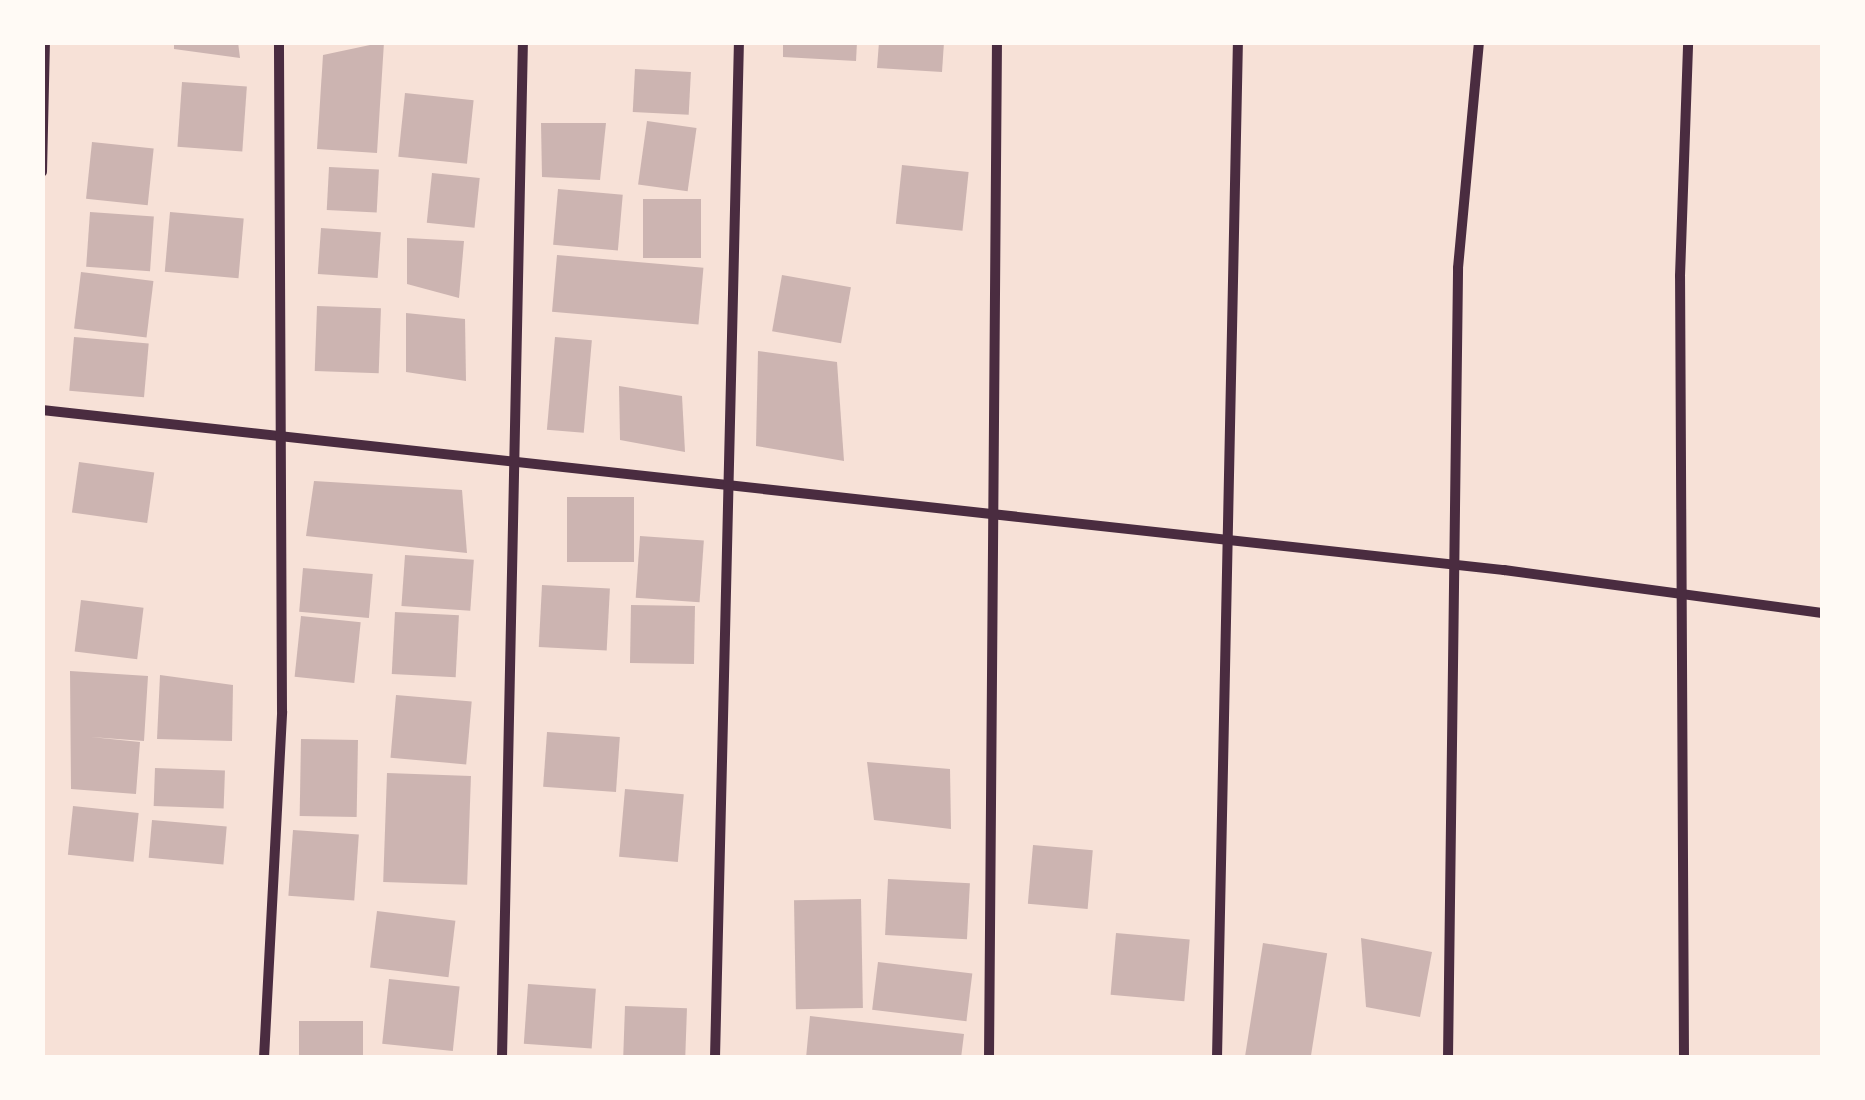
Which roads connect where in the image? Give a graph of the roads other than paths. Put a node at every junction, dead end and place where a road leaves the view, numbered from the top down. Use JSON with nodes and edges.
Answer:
{"nodes":[{"id":1,"x":45,"y":42,"type":"edge"},
{"id":2,"x":278,"y":42,"type":"edge"},
{"id":3,"x":523,"y":42,"type":"edge"},
{"id":4,"x":739,"y":42,"type":"edge"},
{"id":5,"x":997,"y":42,"type":"edge"},
{"id":6,"x":1238,"y":42,"type":"edge"},
{"id":7,"x":1479,"y":42,"type":"edge"},
{"id":8,"x":1688,"y":42,"type":"edge"},
{"id":9,"x":42,"y":172,"type":"edge"},
{"id":10,"x":42,"y":410,"type":"edge"},
{"id":11,"x":282,"y":439,"type":"junction"},
{"id":12,"x":515,"y":465,"type":"junction"},
{"id":13,"x":726,"y":486,"type":"junction"},
{"id":14,"x":995,"y":512,"type":"junction"},
{"id":15,"x":1230,"y":540,"type":"junction"},
{"id":16,"x":1451,"y":566,"type":"junction"},
{"id":17,"x":1683,"y":593,"type":"junction"},
{"id":18,"x":1822,"y":613,"type":"edge"},
{"id":19,"x":264,"y":1058,"type":"edge"},
{"id":20,"x":502,"y":1058,"type":"edge"},
{"id":21,"x":715,"y":1058,"type":"edge"},
{"id":22,"x":990,"y":1058,"type":"edge"},
{"id":23,"x":1217,"y":1058,"type":"edge"},
{"id":24,"x":1448,"y":1058,"type":"edge"},
{"id":25,"x":1684,"y":1058,"type":"edge"}],
"edges":[{"from":1,"to":9,"type":"street"},
{"from":2,"to":11,"type":"street"},
{"from":3,"to":12,"type":"street"},
{"from":4,"to":13,"type":"street"},
{"from":5,"to":14,"type":"street"},
{"from":6,"to":15,"type":"street"},
{"from":7,"to":16,"type":"street"},
{"from":8,"to":17,"type":"street"},
{"from":10,"to":11,"type":"street"},
{"from":11,"to":12,"type":"street"},
{"from":11,"to":19,"type":"street"},
{"from":12,"to":13,"type":"street"},
{"from":12,"to":20,"type":"street"},
{"from":13,"to":14,"type":"street"},
{"from":13,"to":21,"type":"street"},
{"from":14,"to":15,"type":"street"},
{"from":14,"to":22,"type":"street"},
{"from":15,"to":16,"type":"street"},
{"from":15,"to":23,"type":"street"},
{"from":16,"to":17,"type":"street"},
{"from":16,"to":24,"type":"street"},
{"from":17,"to":18,"type":"street"},
{"from":17,"to":25,"type":"street"}]}
